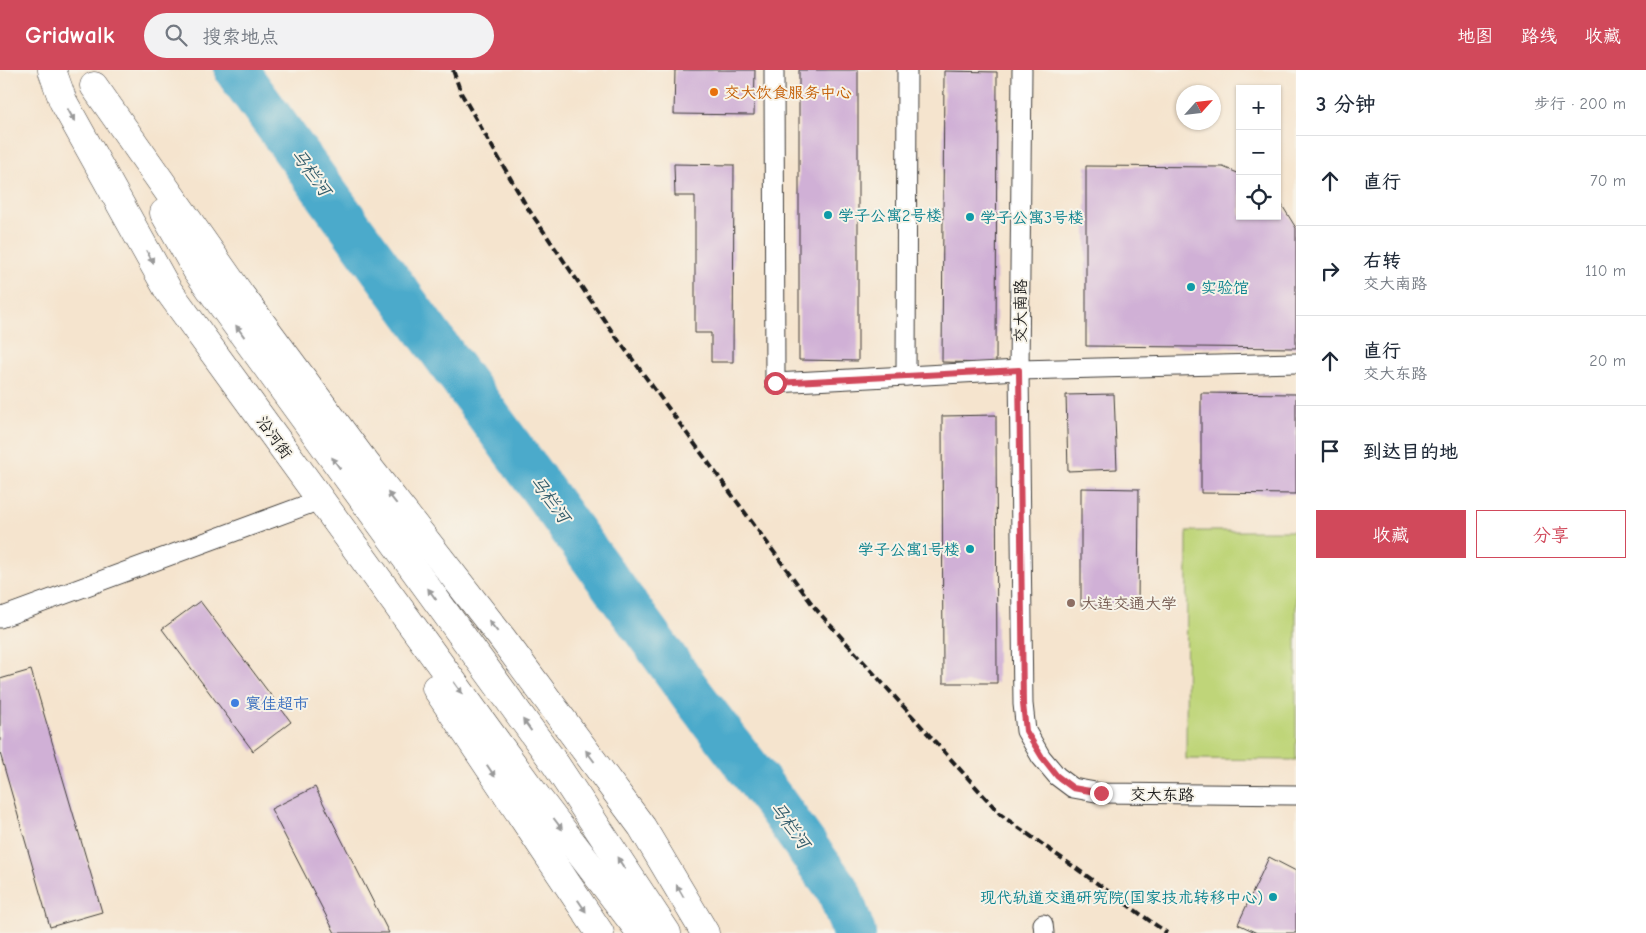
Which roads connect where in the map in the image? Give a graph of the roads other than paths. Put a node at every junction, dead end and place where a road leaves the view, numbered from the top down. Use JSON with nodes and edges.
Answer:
{"nodes":[{"id":1,"x":52,"y":70,"type":"edge"},
{"id":2,"x":774,"y":70,"type":"edge"},
{"id":3,"x":907,"y":70,"type":"edge"},
{"id":4,"x":1022,"y":70,"type":"edge"},
{"id":5,"x":92,"y":78,"type":"edge"},
{"id":6,"x":192,"y":324,"type":"junction"},
{"id":7,"x":1296,"y":363,"type":"edge"},
{"id":8,"x":1019,"y":370,"type":"junction"},
{"id":9,"x":906,"y":376,"type":"junction"},
{"id":10,"x":309,"y":504,"type":"junction"},
{"id":11,"x":0,"y":618,"type":"edge"},
{"id":12,"x":1042,"y":757,"type":"joint"},
{"id":13,"x":1296,"y":795,"type":"edge"},
{"id":14,"x":600,"y":933,"type":"edge"},
{"id":15,"x":641,"y":933,"type":"edge"},
{"id":16,"x":667,"y":933,"type":"edge"},
{"id":17,"x":705,"y":933,"type":"edge"}],
"edges":[{"from":1,"to":6,"type":"highway","name":"沿河街","one_way":true},
{"from":2,"to":9,"type":"street"},
{"from":3,"to":9,"type":"street"},
{"from":4,"to":8,"type":"street","name":"交大南路"},
{"from":16,"to":5,"type":"highway","one_way":true},
{"from":17,"to":5,"type":"highway","one_way":true},
{"from":6,"to":10,"type":"highway"},
{"from":6,"to":15,"type":"highway","name":"沿河街","one_way":true},
{"from":7,"to":8,"type":"street"},
{"from":8,"to":9,"type":"street"},
{"from":8,"to":12,"type":"street","name":"交大南路"},
{"from":10,"to":11,"type":"street"},
{"from":10,"to":14,"type":"highway","one_way":true},
{"from":12,"to":13,"type":"street","name":"交大东路"}]}
